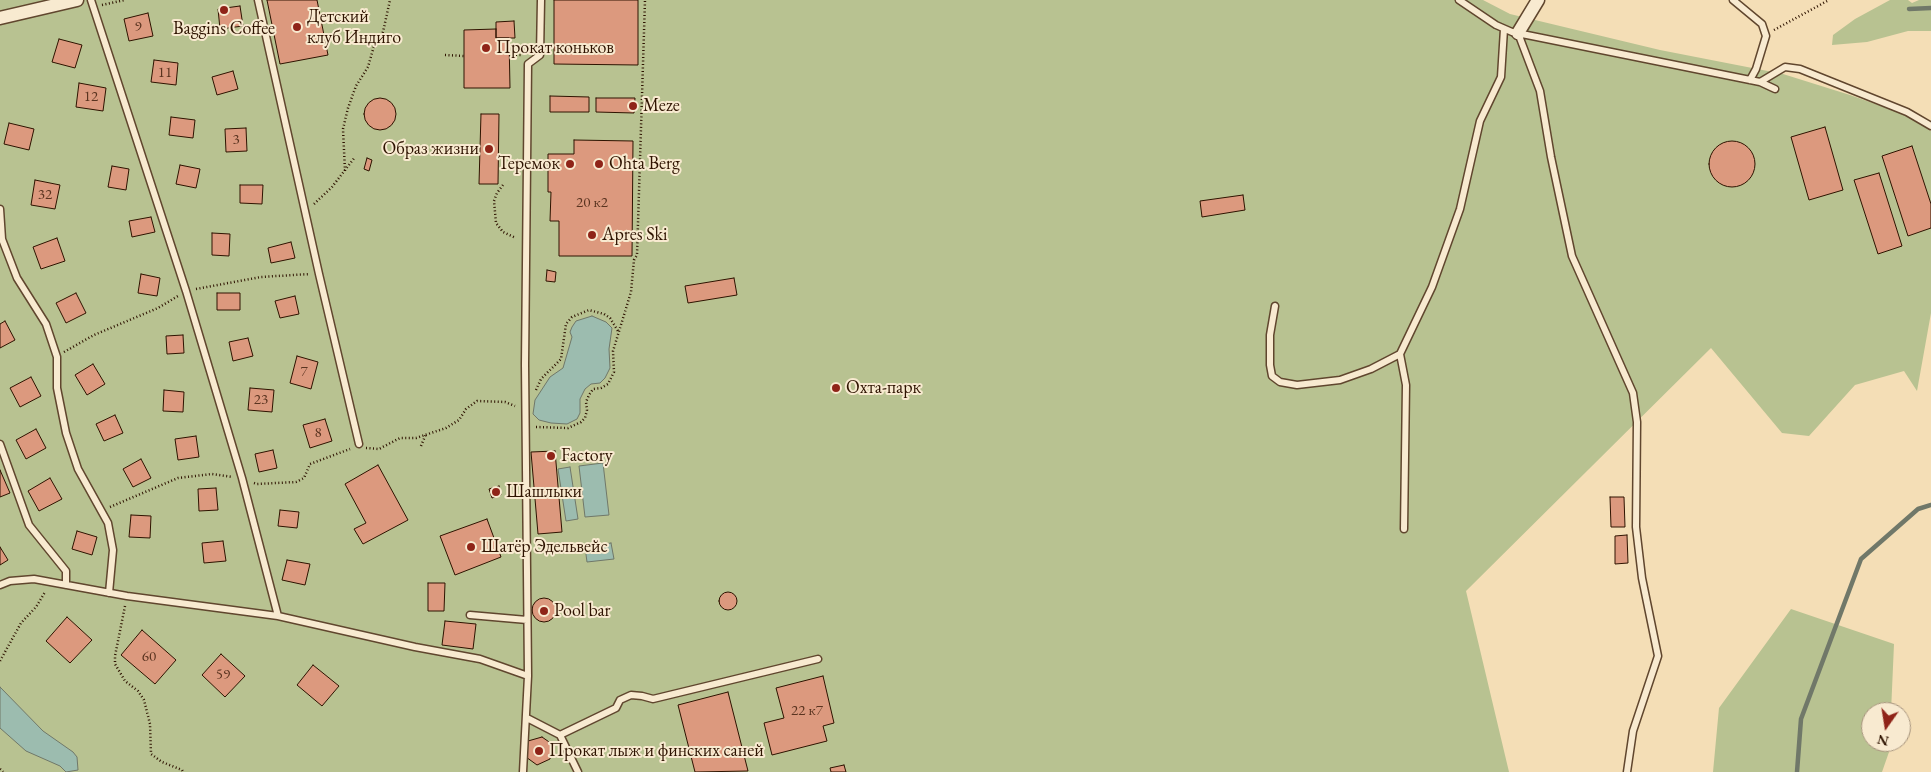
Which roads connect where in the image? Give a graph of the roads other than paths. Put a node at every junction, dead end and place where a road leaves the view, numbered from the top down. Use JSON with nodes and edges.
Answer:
{"nodes":[{"id":1,"x":76,"y":0,"type":"edge"},
{"id":2,"x":91,"y":0,"type":"edge"},
{"id":3,"x":258,"y":0,"type":"edge"},
{"id":4,"x":541,"y":0,"type":"edge"},
{"id":5,"x":1459,"y":0,"type":"edge"},
{"id":6,"x":1538,"y":0,"type":"edge"},
{"id":7,"x":1733,"y":0,"type":"edge"},
{"id":8,"x":0,"y":18,"type":"edge"},
{"id":9,"x":1504,"y":29,"type":"junction"},
{"id":10,"x":1518,"y":33,"type":"junction"},
{"id":11,"x":1750,"y":80,"type":"junction"},
{"id":12,"x":1760,"y":82,"type":"junction"},
{"id":13,"x":1775,"y":89,"type":"dead end"},
{"id":14,"x":1931,"y":126,"type":"edge"},
{"id":15,"x":0,"y":210,"type":"edge"},
{"id":16,"x":1275,"y":306,"type":"dead end"},
{"id":17,"x":1400,"y":354,"type":"junction"},
{"id":18,"x":0,"y":444,"type":"edge"},
{"id":19,"x":359,"y":444,"type":"road end"},
{"id":20,"x":1404,"y":528,"type":"dead end"},
{"id":21,"x":0,"y":585,"type":"edge"},
{"id":22,"x":66,"y":585,"type":"junction"},
{"id":23,"x":109,"y":593,"type":"junction"},
{"id":24,"x":470,"y":615,"type":"dead end"},
{"id":25,"x":278,"y":616,"type":"junction"},
{"id":26,"x":527,"y":620,"type":"junction"},
{"id":27,"x":818,"y":659,"type":"dead end"},
{"id":28,"x":528,"y":676,"type":"junction"},
{"id":29,"x":526,"y":718,"type":"junction"},
{"id":30,"x":560,"y":735,"type":"junction"},
{"id":31,"x":523,"y":772,"type":"edge"},
{"id":32,"x":578,"y":772,"type":"edge"},
{"id":33,"x":1627,"y":772,"type":"edge"}],
"edges":[{"from":1,"to":8,"type":"street"},
{"from":2,"to":25,"type":"lane"},
{"from":3,"to":19,"type":"lane"},
{"from":4,"to":26,"type":"lane"},
{"from":5,"to":9,"type":"lane"},
{"from":6,"to":10,"type":"street"},
{"from":7,"to":11,"type":"lane"},
{"from":9,"to":10,"type":"lane"},
{"from":9,"to":17,"type":"lane"},
{"from":10,"to":11,"type":"lane"},
{"from":10,"to":33,"type":"lane"},
{"from":11,"to":12,"type":"lane"},
{"from":12,"to":13,"type":"lane"},
{"from":12,"to":14,"type":"lane"},
{"from":15,"to":23,"type":"lane"},
{"from":16,"to":17,"type":"lane"},
{"from":17,"to":20,"type":"lane"},
{"from":18,"to":22,"type":"lane"},
{"from":21,"to":22,"type":"lane"},
{"from":22,"to":23,"type":"lane"},
{"from":23,"to":25,"type":"lane"},
{"from":24,"to":26,"type":"lane"},
{"from":25,"to":28,"type":"lane"},
{"from":26,"to":28,"type":"lane"},
{"from":27,"to":30,"type":"lane"},
{"from":28,"to":29,"type":"lane"},
{"from":29,"to":30,"type":"lane"},
{"from":29,"to":31,"type":"lane"},
{"from":30,"to":32,"type":"lane"}]}
